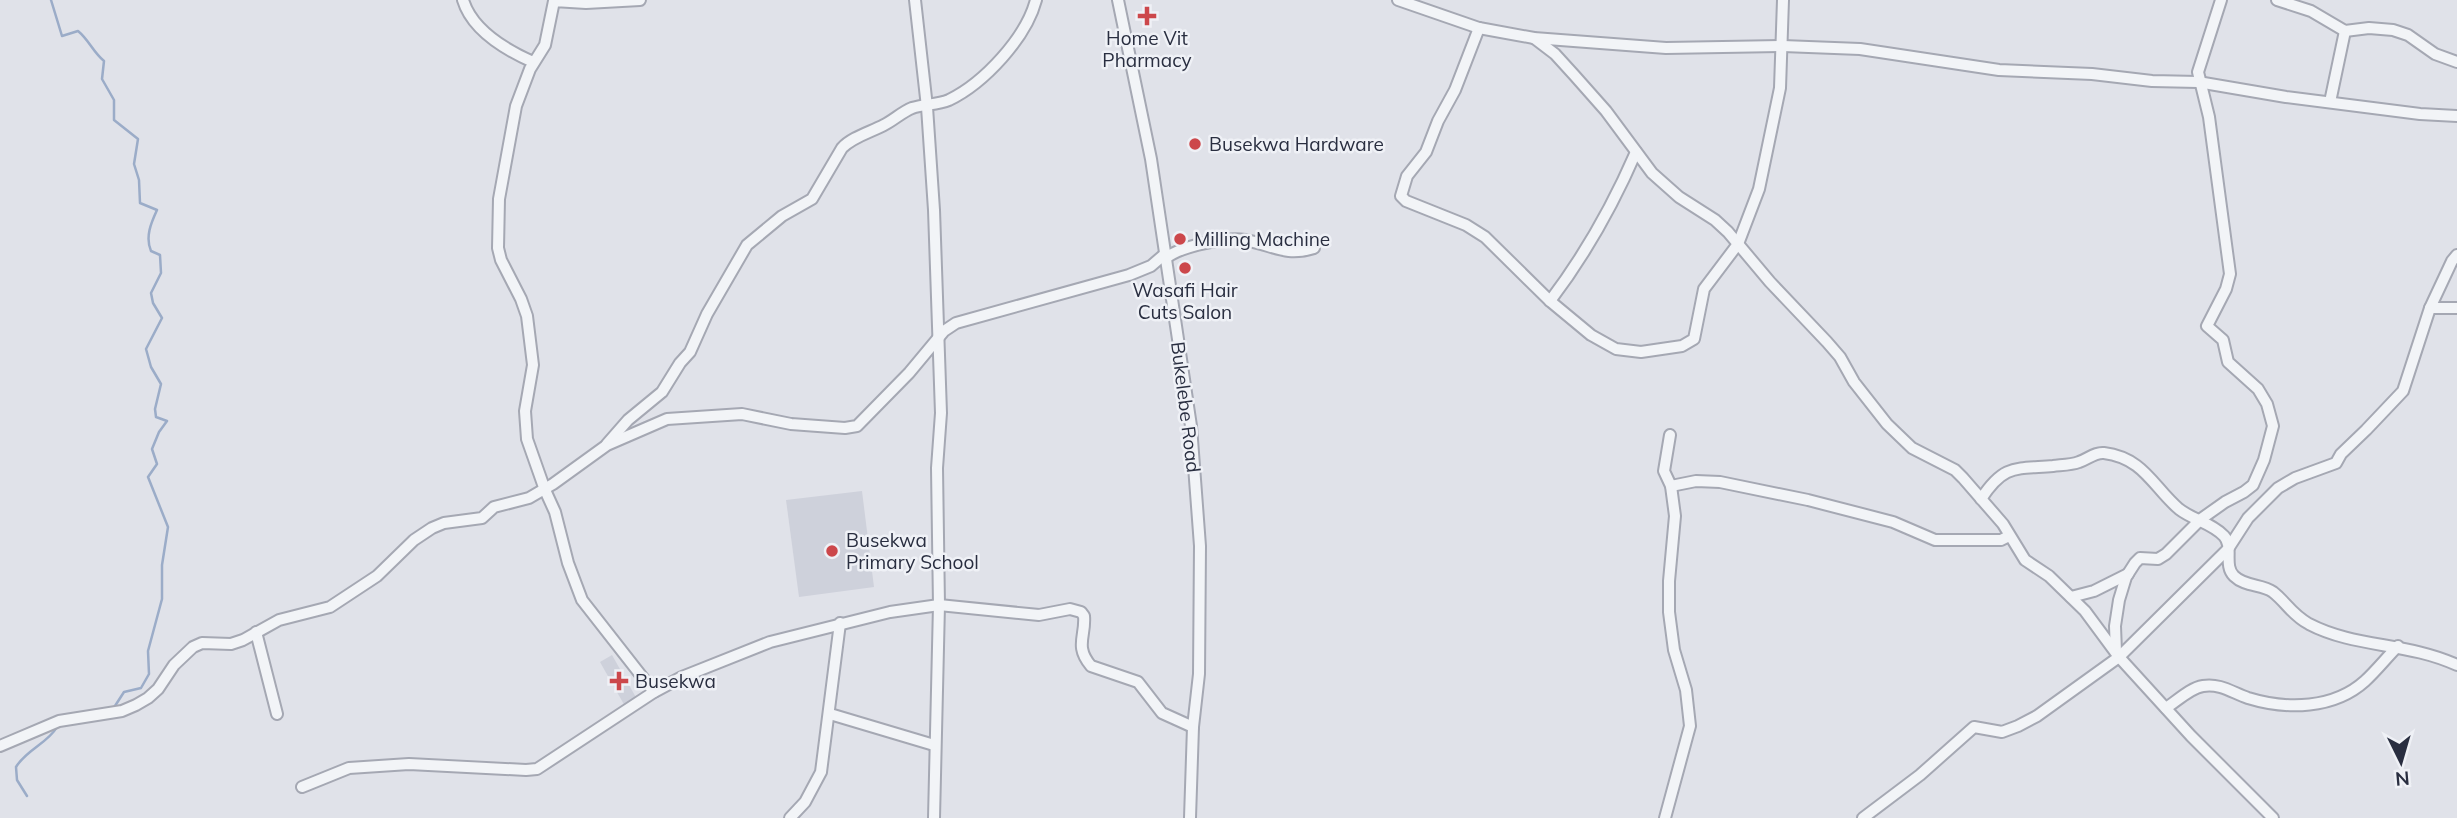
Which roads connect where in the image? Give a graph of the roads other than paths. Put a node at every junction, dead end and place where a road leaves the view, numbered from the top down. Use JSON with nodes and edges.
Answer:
{"nodes":[{"id":1,"x":463,"y":0,"type":"edge"},
{"id":2,"x":639,"y":0,"type":"edge"},
{"id":3,"x":915,"y":0,"type":"edge"},
{"id":4,"x":1036,"y":0,"type":"edge"},
{"id":5,"x":1118,"y":0,"type":"edge"},
{"id":6,"x":1398,"y":0,"type":"edge"},
{"id":7,"x":1783,"y":0,"type":"edge"},
{"id":8,"x":2221,"y":0,"type":"edge"},
{"id":9,"x":2277,"y":0,"type":"edge"},
{"id":10,"x":1479,"y":27,"type":"junction"},
{"id":11,"x":2345,"y":31,"type":"junction"},
{"id":12,"x":1534,"y":38,"type":"junction"},
{"id":13,"x":1783,"y":46,"type":"junction"},
{"id":14,"x":533,"y":62,"type":"junction"},
{"id":15,"x":2457,"y":62,"type":"edge"},
{"id":16,"x":2198,"y":82,"type":"junction"},
{"id":17,"x":2330,"y":102,"type":"junction"},
{"id":18,"x":927,"y":107,"type":"junction"},
{"id":19,"x":2457,"y":116,"type":"edge"},
{"id":20,"x":1636,"y":152,"type":"junction"},
{"id":21,"x":1738,"y":244,"type":"junction"},
{"id":22,"x":1314,"y":248,"type":"dead end"},
{"id":23,"x":2457,"y":255,"type":"edge"},
{"id":24,"x":1166,"y":256,"type":"junction"},
{"id":25,"x":1550,"y":301,"type":"junction"},
{"id":26,"x":2457,"y":307,"type":"edge"},
{"id":27,"x":2430,"y":308,"type":"junction"},
{"id":28,"x":937,"y":339,"type":"junction"},
{"id":29,"x":1670,"y":435,"type":"dead end"},
{"id":30,"x":607,"y":444,"type":"junction"},
{"id":31,"x":1671,"y":486,"type":"junction"},
{"id":32,"x":545,"y":490,"type":"junction"},
{"id":33,"x":1981,"y":499,"type":"junction"},
{"id":34,"x":2201,"y":519,"type":"junction"},
{"id":35,"x":2009,"y":536,"type":"junction"},
{"id":36,"x":2228,"y":549,"type":"junction"},
{"id":37,"x":2128,"y":574,"type":"junction"},
{"id":38,"x":2071,"y":597,"type":"junction"},
{"id":39,"x":939,"y":606,"type":"junction"},
{"id":40,"x":840,"y":623,"type":"junction"},
{"id":41,"x":256,"y":632,"type":"junction"},
{"id":42,"x":2398,"y":646,"type":"junction"},
{"id":43,"x":2118,"y":656,"type":"junction"},
{"id":44,"x":2457,"y":664,"type":"edge"},
{"id":45,"x":654,"y":692,"type":"junction"},
{"id":46,"x":2166,"y":708,"type":"junction"},
{"id":47,"x":277,"y":714,"type":"dead end"},
{"id":48,"x":830,"y":714,"type":"junction"},
{"id":49,"x":1193,"y":727,"type":"junction"},
{"id":50,"x":934,"y":745,"type":"junction"},
{"id":51,"x":0,"y":746,"type":"edge"},
{"id":52,"x":302,"y":787,"type":"dead end"},
{"id":53,"x":790,"y":818,"type":"edge"},
{"id":54,"x":934,"y":818,"type":"edge"},
{"id":55,"x":1190,"y":818,"type":"edge"},
{"id":56,"x":1665,"y":818,"type":"edge"},
{"id":57,"x":1863,"y":818,"type":"edge"},
{"id":58,"x":2273,"y":818,"type":"edge"}],
"edges":[{"from":1,"to":14,"type":"street"},
{"from":2,"to":14,"type":"street"},
{"from":3,"to":18,"type":"street"},
{"from":4,"to":18,"type":"street"},
{"from":5,"to":24,"type":"street","name":"Bukelebe Road"},
{"from":6,"to":10,"type":"street"},
{"from":7,"to":13,"type":"street"},
{"from":8,"to":16,"type":"street"},
{"from":9,"to":11,"type":"street"},
{"from":10,"to":12,"type":"street"},
{"from":10,"to":25,"type":"street"},
{"from":11,"to":15,"type":"street"},
{"from":11,"to":17,"type":"street"},
{"from":12,"to":13,"type":"street"},
{"from":12,"to":20,"type":"street"},
{"from":13,"to":16,"type":"street"},
{"from":13,"to":21,"type":"street"},
{"from":14,"to":32,"type":"street"},
{"from":16,"to":17,"type":"street"},
{"from":16,"to":34,"type":"street"},
{"from":17,"to":19,"type":"street"},
{"from":18,"to":28,"type":"street"},
{"from":18,"to":30,"type":"street"},
{"from":20,"to":21,"type":"street"},
{"from":20,"to":25,"type":"street"},
{"from":21,"to":25,"type":"street"},
{"from":21,"to":33,"type":"street"},
{"from":22,"to":24,"type":"street"},
{"from":23,"to":27,"type":"street"},
{"from":24,"to":28,"type":"street"},
{"from":24,"to":49,"type":"street","name":"Bukelebe Road"},
{"from":26,"to":27,"type":"street"},
{"from":27,"to":36,"type":"street"},
{"from":28,"to":30,"type":"street"},
{"from":28,"to":39,"type":"street"},
{"from":29,"to":31,"type":"street"},
{"from":30,"to":32,"type":"street"},
{"from":31,"to":35,"type":"street"},
{"from":31,"to":56,"type":"street"},
{"from":32,"to":41,"type":"street"},
{"from":32,"to":45,"type":"street"},
{"from":33,"to":34,"type":"street"},
{"from":33,"to":35,"type":"street"},
{"from":34,"to":36,"type":"street"},
{"from":34,"to":37,"type":"street"},
{"from":35,"to":38,"type":"street"},
{"from":36,"to":42,"type":"street"},
{"from":36,"to":43,"type":"street"},
{"from":37,"to":38,"type":"street"},
{"from":37,"to":43,"type":"street"},
{"from":38,"to":43,"type":"street"},
{"from":39,"to":40,"type":"street"},
{"from":39,"to":49,"type":"street"},
{"from":39,"to":50,"type":"street"},
{"from":40,"to":45,"type":"street"},
{"from":40,"to":48,"type":"street"},
{"from":41,"to":47,"type":"street"},
{"from":41,"to":51,"type":"street"},
{"from":42,"to":44,"type":"street"},
{"from":42,"to":46,"type":"street"},
{"from":43,"to":46,"type":"street"},
{"from":43,"to":57,"type":"street"},
{"from":45,"to":52,"type":"street"},
{"from":46,"to":58,"type":"street"},
{"from":48,"to":50,"type":"street"},
{"from":48,"to":53,"type":"street"},
{"from":49,"to":55,"type":"street","name":"Bukelebe Road"},
{"from":50,"to":54,"type":"street"}]}
